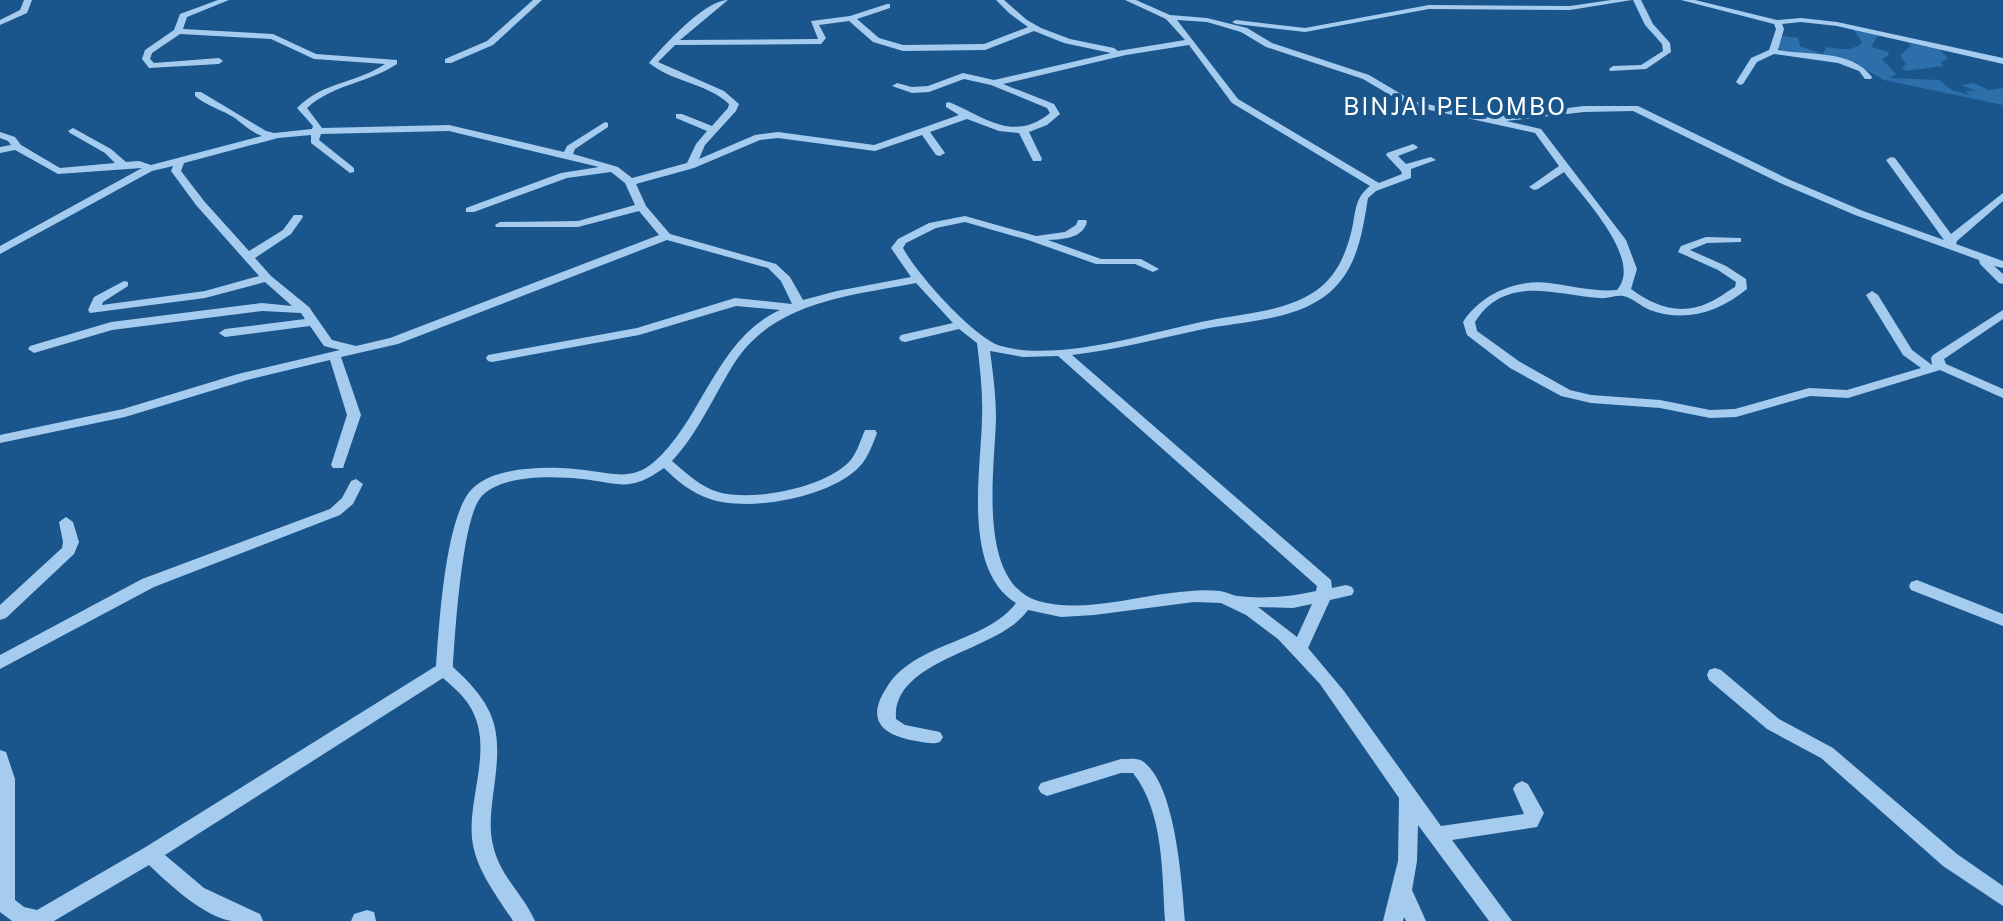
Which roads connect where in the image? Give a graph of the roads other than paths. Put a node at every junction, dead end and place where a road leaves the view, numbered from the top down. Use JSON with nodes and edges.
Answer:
{"nodes":[{"id":1,"x":28,"y":0,"type":"edge"},
{"id":2,"x":225,"y":0,"type":"edge"},
{"id":3,"x":538,"y":0,"type":"edge"},
{"id":4,"x":724,"y":0,"type":"edge"},
{"id":5,"x":1000,"y":0,"type":"edge"},
{"id":6,"x":1129,"y":0,"type":"edge"},
{"id":7,"x":1442,"y":0,"type":"edge"},
{"id":8,"x":1628,"y":0,"type":"edge"},
{"id":9,"x":1637,"y":0,"type":"edge"},
{"id":10,"x":1685,"y":0,"type":"edge"},
{"id":11,"x":1607,"y":2,"type":"edge"},
{"id":12,"x":887,"y":6,"type":"dead end"},
{"id":13,"x":1475,"y":6,"type":"junction"},
{"id":14,"x":1169,"y":17,"type":"junction"},
{"id":15,"x":851,"y":18,"type":"junction"},
{"id":16,"x":1207,"y":20,"type":"junction"},
{"id":17,"x":1777,"y":22,"type":"junction"},
{"id":18,"x":0,"y":23,"type":"edge"},
{"id":19,"x":1034,"y":28,"type":"junction"},
{"id":20,"x":178,"y":31,"type":"junction"},
{"id":21,"x":1190,"y":42,"type":"junction"},
{"id":22,"x":676,"y":43,"type":"junction"},
{"id":23,"x":1773,"y":51,"type":"junction"},
{"id":24,"x":1126,"y":52,"type":"junction"},
{"id":25,"x":219,"y":61,"type":"dead end"},
{"id":26,"x":448,"y":61,"type":"dead end"},
{"id":27,"x":2003,"y":61,"type":"edge"},
{"id":28,"x":1613,"y":69,"type":"dead end"},
{"id":29,"x":1868,"y":77,"type":"dead end"},
{"id":30,"x":1740,"y":82,"type":"dead end"},
{"id":31,"x":994,"y":83,"type":"junction"},
{"id":32,"x":897,"y":86,"type":"dead end"},
{"id":33,"x":198,"y":94,"type":"dead end"},
{"id":34,"x":949,"y":105,"type":"dead end"},
{"id":35,"x":410,"y":114,"type":"dead end"},
{"id":36,"x":679,"y":116,"type":"dead end"},
{"id":37,"x":966,"y":116,"type":"junction"},
{"id":38,"x":1488,"y":119,"type":"junction"},
{"id":39,"x":605,"y":125,"type":"dead end"},
{"id":40,"x":411,"y":128,"type":"junction"},
{"id":41,"x":712,"y":130,"type":"junction"},
{"id":42,"x":1023,"y":130,"type":"junction"},
{"id":43,"x":73,"y":131,"type":"dead end"},
{"id":44,"x":925,"y":132,"type":"junction"},
{"id":45,"x":1,"y":135,"type":"edge"},
{"id":46,"x":278,"y":135,"type":"junction"},
{"id":47,"x":316,"y":136,"type":"junction"},
{"id":48,"x":17,"y":147,"type":"junction"},
{"id":49,"x":1413,"y":147,"type":"dead end"},
{"id":50,"x":0,"y":150,"type":"edge"},
{"id":51,"x":303,"y":151,"type":"dead end"},
{"id":52,"x":940,"y":153,"type":"dead end"},
{"id":53,"x":568,"y":155,"type":"junction"},
{"id":54,"x":180,"y":159,"type":"junction"},
{"id":55,"x":1037,"y":159,"type":"dead end"},
{"id":56,"x":1431,"y":160,"type":"dead end"},
{"id":57,"x":1891,"y":160,"type":"dead end"},
{"id":58,"x":123,"y":165,"type":"junction"},
{"id":59,"x":690,"y":166,"type":"junction"},
{"id":60,"x":1566,"y":166,"type":"junction"},
{"id":61,"x":1405,"y":168,"type":"junction"},
{"id":62,"x":148,"y":169,"type":"junction"},
{"id":63,"x":614,"y":169,"type":"junction"},
{"id":64,"x":350,"y":170,"type":"dead end"},
{"id":65,"x":630,"y":182,"type":"junction"},
{"id":66,"x":1378,"y":187,"type":"junction"},
{"id":67,"x":1534,"y":187,"type":"dead end"},
{"id":68,"x":2003,"y":196,"type":"edge"},
{"id":69,"x":641,"y":207,"type":"junction"},
{"id":70,"x":470,"y":210,"type":"dead end"},
{"id":71,"x":298,"y":217,"type":"dead end"},
{"id":72,"x":1082,"y":222,"type":"dead end"},
{"id":73,"x":500,"y":225,"type":"dead end"},
{"id":74,"x":666,"y":236,"type":"junction"},
{"id":75,"x":1032,"y":238,"type":"junction"},
{"id":76,"x":1737,"y":240,"type":"dead end"},
{"id":77,"x":1949,"y":243,"type":"junction"},
{"id":78,"x":0,"y":251,"type":"edge"},
{"id":79,"x":250,"y":256,"type":"junction"},
{"id":80,"x":1980,"y":259,"type":"junction"},
{"id":81,"x":2003,"y":265,"type":"edge"},
{"id":82,"x":1153,"y":269,"type":"dead end"},
{"id":83,"x":267,"y":278,"type":"junction"},
{"id":84,"x":918,"y":279,"type":"junction"},
{"id":85,"x":2003,"y":281,"type":"edge"},
{"id":86,"x":124,"y":284,"type":"dead end"},
{"id":87,"x":1625,"y":290,"type":"junction"},
{"id":88,"x":1872,"y":295,"type":"dead end"},
{"id":89,"x":794,"y":306,"type":"junction"},
{"id":90,"x":305,"y":310,"type":"junction"},
{"id":91,"x":2003,"y":314,"type":"edge"},
{"id":92,"x":314,"y":322,"type":"junction"},
{"id":93,"x":963,"y":324,"type":"junction"},
{"id":94,"x":225,"y":333,"type":"dead end"},
{"id":95,"x":905,"y":338,"type":"dead end"},
{"id":96,"x":983,"y":343,"type":"junction"},
{"id":97,"x":34,"y":349,"type":"dead end"},
{"id":98,"x":360,"y":351,"type":"junction"},
{"id":99,"x":1062,"y":353,"type":"junction"},
{"id":100,"x":335,"y":357,"type":"junction"},
{"id":101,"x":492,"y":358,"type":"dead end"},
{"id":102,"x":1936,"y":368,"type":"junction"},
{"id":103,"x":2003,"y":394,"type":"edge"},
{"id":104,"x":870,"y":433,"type":"dead end"},
{"id":105,"x":0,"y":439,"type":"edge"},
{"id":106,"x":663,"y":460,"type":"junction"},
{"id":107,"x":338,"y":465,"type":"dead end"},
{"id":108,"x":356,"y":484,"type":"dead end"},
{"id":109,"x":66,"y":522,"type":"dead end"},
{"id":110,"x":1917,"y":586,"type":"dead end"},
{"id":111,"x":1346,"y":591,"type":"dead end"},
{"id":112,"x":1323,"y":597,"type":"junction"},
{"id":113,"x":1230,"y":599,"type":"junction"},
{"id":114,"x":1024,"y":604,"type":"junction"},
{"id":115,"x":0,"y":614,"type":"edge"},
{"id":116,"x":2003,"y":620,"type":"edge"},
{"id":117,"x":1300,"y":648,"type":"junction"},
{"id":118,"x":0,"y":663,"type":"edge"},
{"id":119,"x":444,"y":669,"type":"junction"},
{"id":120,"x":1715,"y":675,"type":"dead end"},
{"id":121,"x":934,"y":737,"type":"dead end"},
{"id":122,"x":0,"y":757,"type":"edge"},
{"id":123,"x":1047,"y":788,"type":"dead end"},
{"id":124,"x":1522,"y":789,"type":"dead end"},
{"id":125,"x":1408,"y":799,"type":"junction"},
{"id":126,"x":1437,"y":835,"type":"junction"},
{"id":127,"x":151,"y":854,"type":"junction"},
{"id":128,"x":2,"y":868,"type":"edge"},
{"id":129,"x":1403,"y":892,"type":"junction"},
{"id":130,"x":2003,"y":897,"type":"edge"},
{"id":131,"x":37,"y":920,"type":"edge"},
{"id":132,"x":253,"y":921,"type":"edge"},
{"id":133,"x":525,"y":921,"type":"edge"},
{"id":134,"x":1175,"y":921,"type":"edge"},
{"id":135,"x":1393,"y":921,"type":"edge"},
{"id":136,"x":1416,"y":921,"type":"edge"},
{"id":137,"x":1502,"y":921,"type":"edge"}],
"edges":[{"from":1,"to":18,"type":"street"},
{"from":2,"to":20,"type":"street"},
{"from":3,"to":26,"type":"street"},
{"from":4,"to":22,"type":"street"},
{"from":5,"to":19,"type":"street"},
{"from":6,"to":14,"type":"street"},
{"from":7,"to":13,"type":"street"},
{"from":8,"to":11,"type":"street"},
{"from":9,"to":28,"type":"street"},
{"from":10,"to":17,"type":"street"},
{"from":11,"to":13,"type":"street"},
{"from":12,"to":15,"type":"street"},
{"from":13,"to":16,"type":"street"},
{"from":14,"to":16,"type":"street"},
{"from":14,"to":21,"type":"street"},
{"from":15,"to":19,"type":"street"},
{"from":15,"to":22,"type":"street"},
{"from":16,"to":38,"type":"street"},
{"from":17,"to":23,"type":"street"},
{"from":17,"to":27,"type":"street"},
{"from":19,"to":24,"type":"street"},
{"from":20,"to":25,"type":"street"},
{"from":20,"to":47,"type":"street"},
{"from":21,"to":24,"type":"street"},
{"from":21,"to":66,"type":"street"},
{"from":22,"to":41,"type":"street"},
{"from":23,"to":29,"type":"street"},
{"from":23,"to":30,"type":"street"},
{"from":24,"to":31,"type":"street"},
{"from":31,"to":32,"type":"street"},
{"from":31,"to":42,"type":"street"},
{"from":33,"to":46,"type":"street"},
{"from":34,"to":37,"type":"street"},
{"from":35,"to":40,"type":"street"},
{"from":36,"to":41,"type":"street"},
{"from":37,"to":42,"type":"street"},
{"from":37,"to":44,"type":"street"},
{"from":38,"to":60,"type":"street"},
{"from":38,"to":77,"type":"street"},
{"from":39,"to":53,"type":"street"},
{"from":40,"to":47,"type":"street"},
{"from":40,"to":53,"type":"street"},
{"from":41,"to":59,"type":"street"},
{"from":42,"to":55,"type":"street"},
{"from":43,"to":58,"type":"street"},
{"from":44,"to":52,"type":"street"},
{"from":44,"to":59,"type":"street"},
{"from":45,"to":48,"type":"street"},
{"from":46,"to":47,"type":"street"},
{"from":46,"to":54,"type":"street"},
{"from":47,"to":51,"type":"street"},
{"from":47,"to":64,"type":"street"},
{"from":48,"to":50,"type":"street"},
{"from":48,"to":58,"type":"street"},
{"from":49,"to":61,"type":"street"},
{"from":53,"to":63,"type":"street"},
{"from":54,"to":62,"type":"street"},
{"from":54,"to":79,"type":"street"},
{"from":56,"to":61,"type":"street"},
{"from":57,"to":77,"type":"street"},
{"from":58,"to":62,"type":"street"},
{"from":59,"to":65,"type":"street"},
{"from":60,"to":67,"type":"street"},
{"from":60,"to":87,"type":"street"},
{"from":61,"to":66,"type":"street"},
{"from":62,"to":78,"type":"street"},
{"from":63,"to":65,"type":"street"},
{"from":63,"to":70,"type":"street"},
{"from":65,"to":69,"type":"street"},
{"from":66,"to":99,"type":"street"},
{"from":68,"to":77,"type":"street"},
{"from":69,"to":73,"type":"street"},
{"from":69,"to":74,"type":"street"},
{"from":71,"to":79,"type":"street"},
{"from":72,"to":75,"type":"street"},
{"from":74,"to":89,"type":"street"},
{"from":74,"to":98,"type":"street"},
{"from":75,"to":82,"type":"street"},
{"from":75,"to":84,"type":"street"},
{"from":76,"to":87,"type":"street"},
{"from":77,"to":80,"type":"street"},
{"from":79,"to":83,"type":"street"},
{"from":80,"to":81,"type":"street"},
{"from":80,"to":85,"type":"street"},
{"from":83,"to":86,"type":"street"},
{"from":83,"to":90,"type":"street"},
{"from":84,"to":89,"type":"street"},
{"from":84,"to":93,"type":"street"},
{"from":87,"to":102,"type":"street"},
{"from":88,"to":102,"type":"street"},
{"from":89,"to":101,"type":"street"},
{"from":89,"to":106,"type":"street"},
{"from":90,"to":92,"type":"street"},
{"from":90,"to":97,"type":"street"},
{"from":91,"to":102,"type":"street"},
{"from":92,"to":94,"type":"street"},
{"from":92,"to":98,"type":"street"},
{"from":93,"to":95,"type":"street"},
{"from":93,"to":96,"type":"street"},
{"from":96,"to":99,"type":"street"},
{"from":96,"to":114,"type":"street"},
{"from":98,"to":100,"type":"street"},
{"from":99,"to":112,"type":"street"},
{"from":100,"to":105,"type":"street"},
{"from":100,"to":107,"type":"street"},
{"from":102,"to":103,"type":"street"},
{"from":104,"to":106,"type":"street"},
{"from":106,"to":119,"type":"street"},
{"from":108,"to":118,"type":"street"},
{"from":109,"to":115,"type":"street"},
{"from":110,"to":116,"type":"street"},
{"from":111,"to":112,"type":"street"},
{"from":112,"to":113,"type":"street"},
{"from":112,"to":117,"type":"street"},
{"from":113,"to":114,"type":"street"},
{"from":113,"to":117,"type":"street"},
{"from":114,"to":121,"type":"street"},
{"from":117,"to":125,"type":"street"},
{"from":119,"to":127,"type":"street"},
{"from":119,"to":133,"type":"street"},
{"from":120,"to":130,"type":"street"},
{"from":122,"to":128,"type":"street"},
{"from":123,"to":134,"type":"street"},
{"from":124,"to":126,"type":"street"},
{"from":125,"to":126,"type":"street"},
{"from":125,"to":129,"type":"street"},
{"from":126,"to":137,"type":"street"},
{"from":127,"to":131,"type":"street"},
{"from":127,"to":132,"type":"street"},
{"from":128,"to":131,"type":"street"},
{"from":129,"to":135,"type":"street"},
{"from":129,"to":136,"type":"street"}]}
